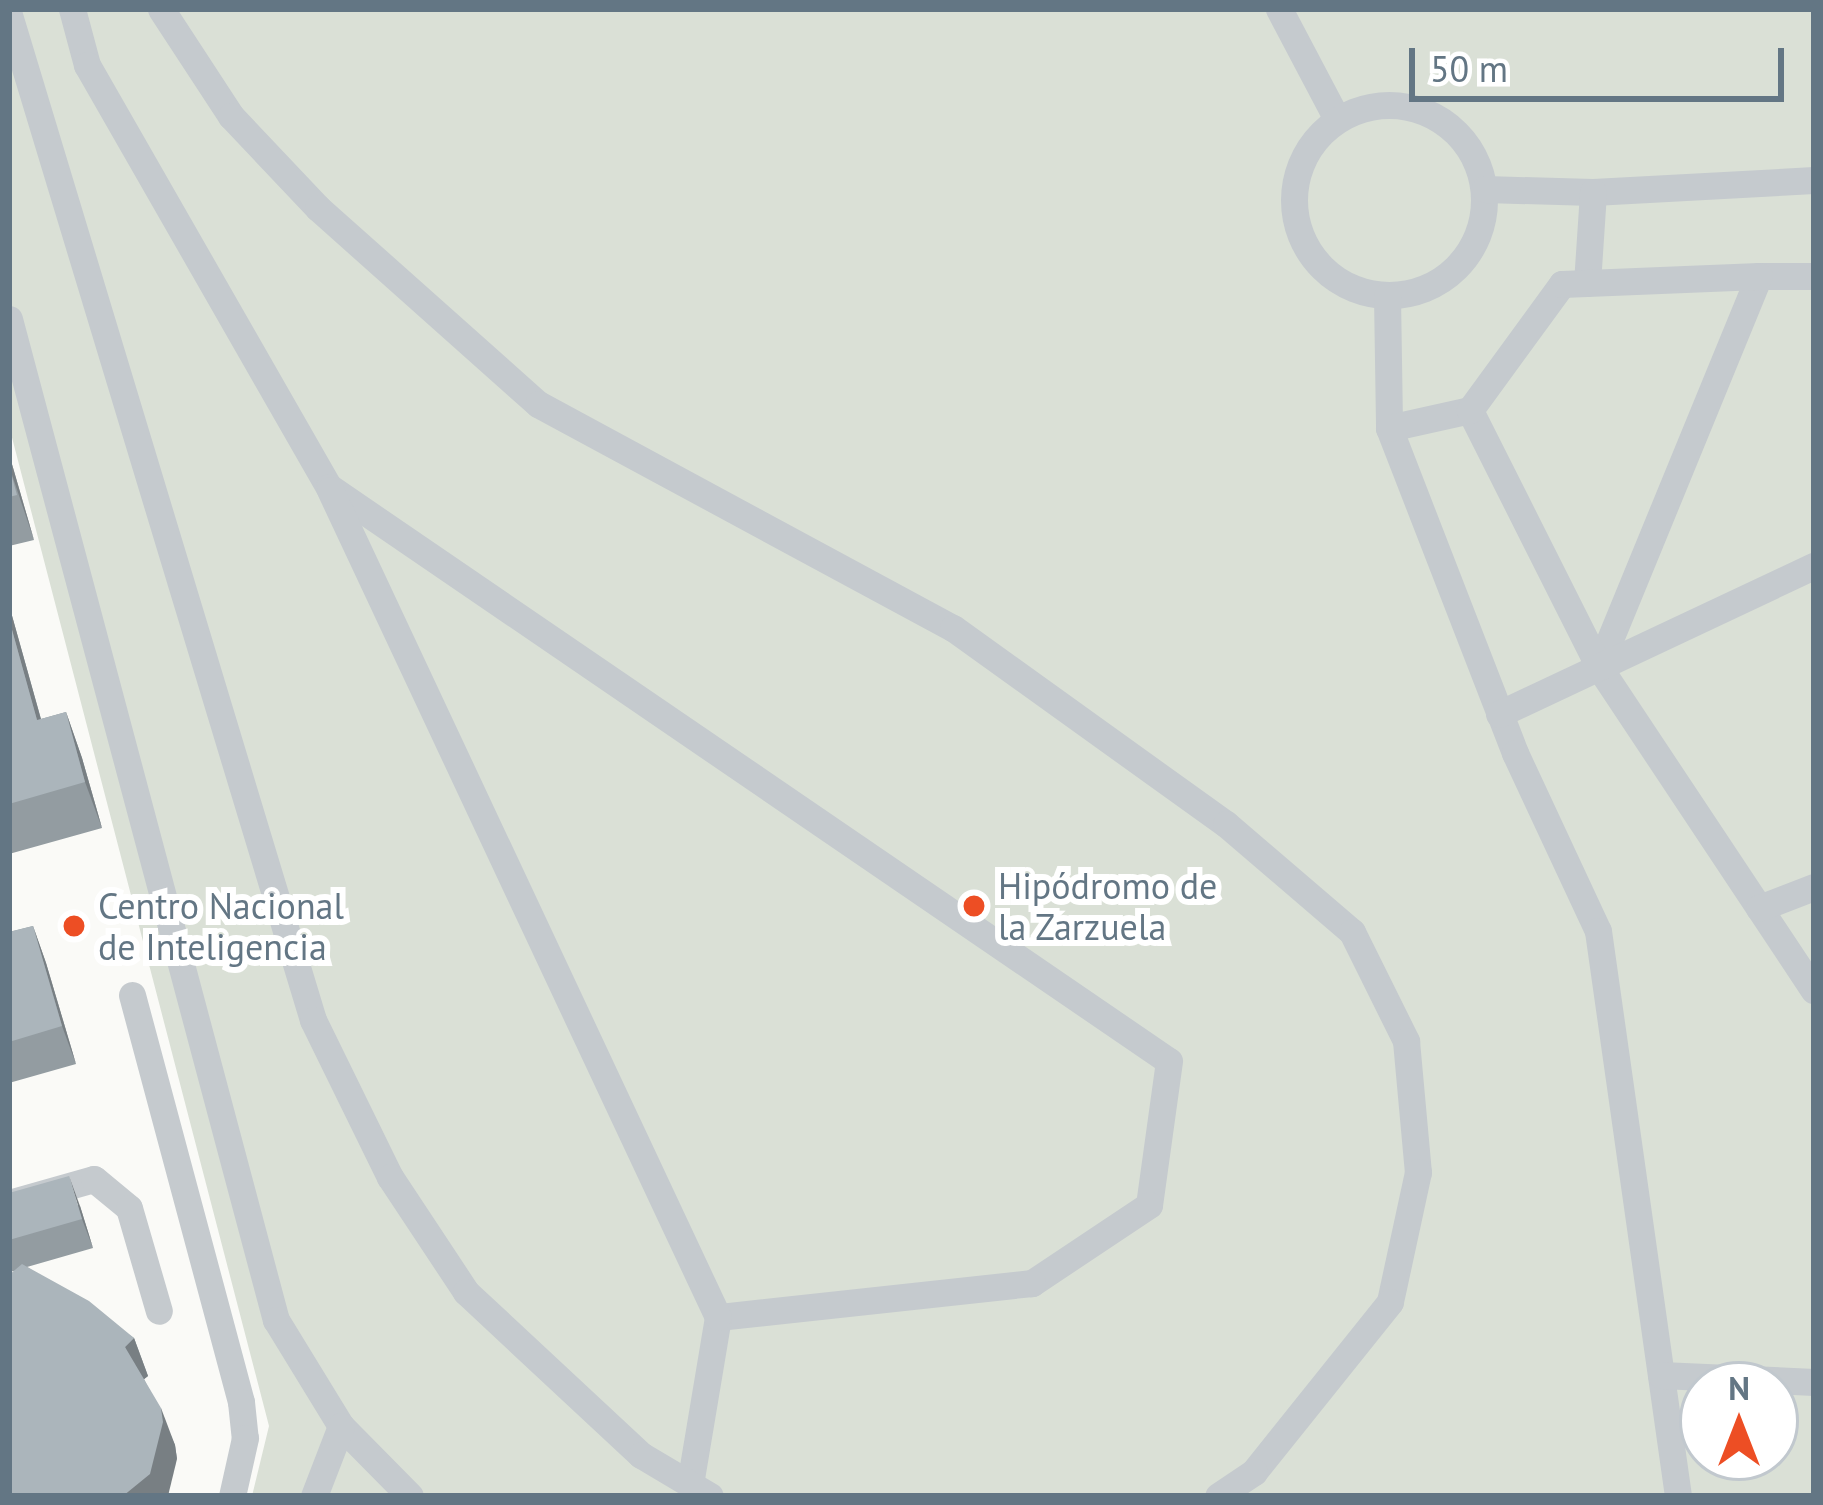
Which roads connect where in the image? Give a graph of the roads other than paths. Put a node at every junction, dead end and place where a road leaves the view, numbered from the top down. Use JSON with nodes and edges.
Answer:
{"nodes":[{"id":1,"x":72,"y":9,"type":"edge"},
{"id":2,"x":161,"y":9,"type":"edge"},
{"id":3,"x":1279,"y":9,"type":"edge"},
{"id":4,"x":9,"y":15,"type":"edge"},
{"id":5,"x":1337,"y":119,"type":"junction"},
{"id":6,"x":1814,"y":180,"type":"edge"},
{"id":7,"x":1485,"y":189,"type":"junction"},
{"id":8,"x":1593,"y":192,"type":"junction"},
{"id":9,"x":1759,"y":276,"type":"junction"},
{"id":10,"x":1814,"y":277,"type":"edge"},
{"id":11,"x":1587,"y":283,"type":"junction"},
{"id":12,"x":1387,"y":296,"type":"junction"},
{"id":13,"x":9,"y":319,"type":"edge"},
{"id":14,"x":1470,"y":410,"type":"junction"},
{"id":15,"x":1389,"y":428,"type":"junction"},
{"id":16,"x":328,"y":487,"type":"junction"},
{"id":17,"x":1814,"y":566,"type":"edge"},
{"id":18,"x":1599,"y":667,"type":"junction"},
{"id":19,"x":1499,"y":713,"type":"junction"},
{"id":20,"x":1814,"y":887,"type":"edge"},
{"id":21,"x":1759,"y":908,"type":"junction"},
{"id":22,"x":1814,"y":990,"type":"edge"},
{"id":23,"x":132,"y":994,"type":"dead end"},
{"id":24,"x":9,"y":1203,"type":"edge"},
{"id":25,"x":159,"y":1311,"type":"dead end"},
{"id":26,"x":718,"y":1317,"type":"junction"},
{"id":27,"x":1660,"y":1375,"type":"junction"},
{"id":28,"x":1814,"y":1382,"type":"edge"},
{"id":29,"x":341,"y":1426,"type":"junction"},
{"id":30,"x":700,"y":1490,"type":"edge"},
{"id":31,"x":232,"y":1496,"type":"edge"},
{"id":32,"x":314,"y":1496,"type":"edge"},
{"id":33,"x":410,"y":1496,"type":"edge"},
{"id":34,"x":1217,"y":1496,"type":"edge"},
{"id":35,"x":1678,"y":1496,"type":"edge"}],
"edges":[{"from":1,"to":16,"type":"lane"},
{"from":2,"to":34,"type":"lane"},
{"from":3,"to":5,"type":"lane"},
{"from":4,"to":30,"type":"lane"},
{"from":5,"to":7,"type":"lane"},
{"from":5,"to":12,"type":"lane"},
{"from":6,"to":8,"type":"lane"},
{"from":7,"to":8,"type":"lane"},
{"from":7,"to":12,"type":"lane"},
{"from":8,"to":11,"type":"lane"},
{"from":9,"to":10,"type":"lane"},
{"from":9,"to":11,"type":"lane"},
{"from":9,"to":18,"type":"lane"},
{"from":11,"to":14,"type":"lane"},
{"from":12,"to":15,"type":"lane"},
{"from":13,"to":29,"type":"lane"},
{"from":14,"to":15,"type":"lane"},
{"from":14,"to":18,"type":"lane"},
{"from":15,"to":19,"type":"lane"},
{"from":16,"to":26,"type":"lane"},
{"from":16,"to":26,"type":"lane"},
{"from":17,"to":18,"type":"lane"},
{"from":18,"to":19,"type":"lane"},
{"from":18,"to":21,"type":"lane"},
{"from":19,"to":27,"type":"lane"},
{"from":20,"to":21,"type":"lane"},
{"from":21,"to":22,"type":"lane"},
{"from":23,"to":31,"type":"lane"},
{"from":24,"to":25,"type":"lane"},
{"from":26,"to":30,"type":"lane"},
{"from":27,"to":28,"type":"lane"},
{"from":27,"to":35,"type":"lane"},
{"from":29,"to":32,"type":"lane"},
{"from":29,"to":33,"type":"lane"}]}
